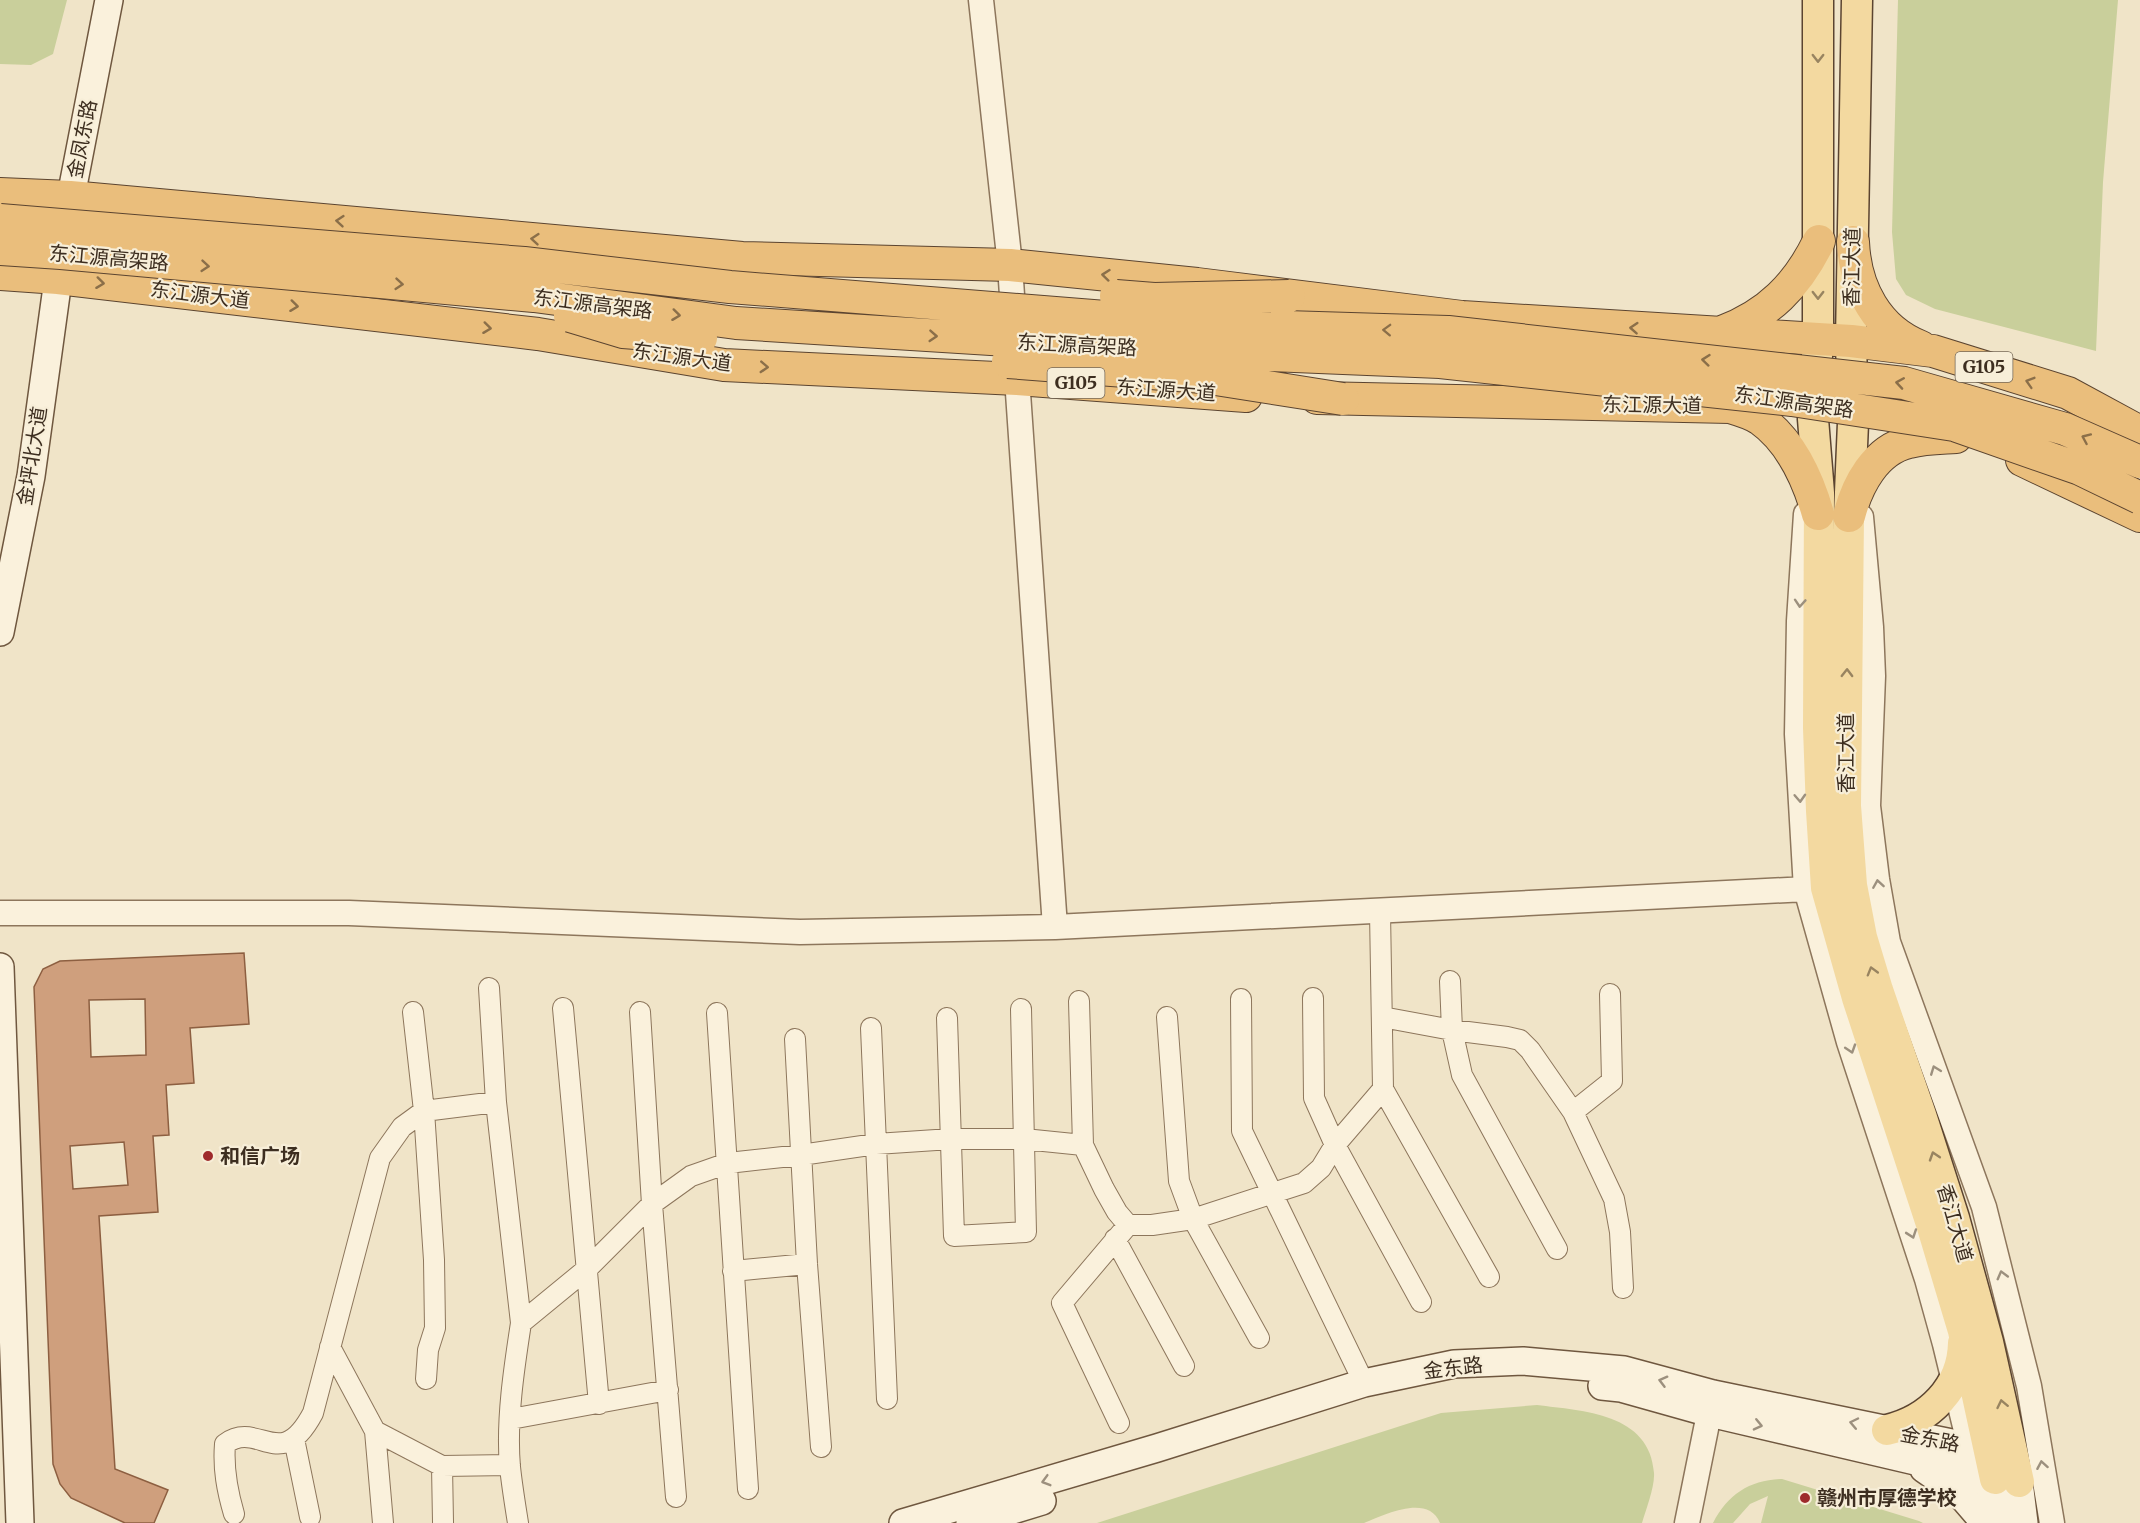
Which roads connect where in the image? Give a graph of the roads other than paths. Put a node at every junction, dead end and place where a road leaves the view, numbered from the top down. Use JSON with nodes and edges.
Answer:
{"nodes":[{"id":1,"x":110,"y":0,"type":"edge"},
{"id":2,"x":981,"y":0,"type":"edge"},
{"id":3,"x":1818,"y":0,"type":"edge"},
{"id":4,"x":1857,"y":0,"type":"edge"},
{"id":5,"x":0,"y":194,"type":"edge"},
{"id":6,"x":70,"y":197,"type":"junction"},
{"id":7,"x":0,"y":220,"type":"edge"},
{"id":8,"x":1819,"y":241,"type":"junction"},
{"id":9,"x":1853,"y":242,"type":"junction"},
{"id":10,"x":0,"y":249,"type":"edge"},
{"id":11,"x":524,"y":263,"type":"junction"},
{"id":12,"x":1010,"y":265,"type":"junction"},
{"id":13,"x":0,"y":274,"type":"edge"},
{"id":14,"x":58,"y":278,"type":"junction"},
{"id":15,"x":495,"y":293,"type":"junction"},
{"id":16,"x":1289,"y":296,"type":"junction"},
{"id":17,"x":1718,"y":333,"type":"junction"},
{"id":18,"x":1818,"y":340,"type":"junction"},
{"id":19,"x":1851,"y":341,"type":"junction"},
{"id":20,"x":1934,"y":351,"type":"junction"},
{"id":21,"x":1017,"y":379,"type":"junction"},
{"id":22,"x":1343,"y":399,"type":"junction"},
{"id":23,"x":1730,"y":407,"type":"junction"},
{"id":24,"x":1813,"y":419,"type":"junction"},
{"id":25,"x":1853,"y":423,"type":"junction"},
{"id":26,"x":2140,"y":432,"type":"edge"},
{"id":27,"x":1956,"y":437,"type":"junction"},
{"id":28,"x":2140,"y":462,"type":"edge"},
{"id":29,"x":1808,"y":484,"type":"junction"},
{"id":30,"x":2140,"y":498,"type":"edge"},
{"id":31,"x":1842,"y":506,"type":"junction"},
{"id":32,"x":2140,"y":516,"type":"edge"},
{"id":33,"x":0,"y":632,"type":"edge"},
{"id":34,"x":1816,"y":889,"type":"junction"},
{"id":35,"x":1380,"y":912,"type":"junction"},
{"id":36,"x":0,"y":913,"type":"edge"},
{"id":37,"x":1055,"y":927,"type":"junction"},
{"id":38,"x":0,"y":967,"type":"edge"},
{"id":39,"x":1450,"y":981,"type":"dead end"},
{"id":40,"x":489,"y":988,"type":"dead end"},
{"id":41,"x":1610,"y":994,"type":"dead end"},
{"id":42,"x":1313,"y":998,"type":"dead end"},
{"id":43,"x":1241,"y":999,"type":"dead end"},
{"id":44,"x":1079,"y":1001,"type":"dead end"},
{"id":45,"x":563,"y":1008,"type":"dead end"},
{"id":46,"x":1022,"y":1009,"type":"dead end"},
{"id":47,"x":413,"y":1012,"type":"dead end"},
{"id":48,"x":640,"y":1012,"type":"dead end"},
{"id":49,"x":717,"y":1013,"type":"dead end"},
{"id":50,"x":1167,"y":1017,"type":"dead end"},
{"id":51,"x":1382,"y":1017,"type":"junction"},
{"id":52,"x":947,"y":1018,"type":"dead end"},
{"id":53,"x":871,"y":1028,"type":"dead end"},
{"id":54,"x":1452,"y":1030,"type":"junction"},
{"id":55,"x":795,"y":1039,"type":"dead end"},
{"id":56,"x":1383,"y":1089,"type":"junction"},
{"id":57,"x":496,"y":1102,"type":"junction"},
{"id":58,"x":424,"y":1111,"type":"junction"},
{"id":59,"x":1573,"y":1112,"type":"junction"},
{"id":60,"x":951,"y":1139,"type":"junction"},
{"id":61,"x":1024,"y":1139,"type":"junction"},
{"id":62,"x":876,"y":1144,"type":"junction"},
{"id":63,"x":1083,"y":1145,"type":"junction"},
{"id":64,"x":1335,"y":1145,"type":"junction"},
{"id":65,"x":801,"y":1155,"type":"junction"},
{"id":66,"x":728,"y":1163,"type":"junction"},
{"id":67,"x":1273,"y":1195,"type":"junction"},
{"id":68,"x":652,"y":1204,"type":"junction"},
{"id":69,"x":1193,"y":1219,"type":"junction"},
{"id":70,"x":1122,"y":1232,"type":"junction"},
{"id":71,"x":1557,"y":1249,"type":"dead end"},
{"id":72,"x":807,"y":1264,"type":"junction"},
{"id":73,"x":588,"y":1268,"type":"junction"},
{"id":74,"x":733,"y":1271,"type":"junction"},
{"id":75,"x":1489,"y":1277,"type":"dead end"},
{"id":76,"x":1623,"y":1288,"type":"dead end"},
{"id":77,"x":1421,"y":1302,"type":"dead end"},
{"id":78,"x":521,"y":1323,"type":"junction"},
{"id":79,"x":1963,"y":1331,"type":"junction"},
{"id":80,"x":1259,"y":1338,"type":"dead end"},
{"id":81,"x":330,"y":1347,"type":"junction"},
{"id":82,"x":1184,"y":1366,"type":"dead end"},
{"id":83,"x":426,"y":1378,"type":"dead end"},
{"id":84,"x":1954,"y":1380,"type":"junction"},
{"id":85,"x":1364,"y":1383,"type":"junction"},
{"id":86,"x":668,"y":1390,"type":"junction"},
{"id":87,"x":887,"y":1399,"type":"dead end"},
{"id":88,"x":599,"y":1404,"type":"junction"},
{"id":89,"x":1711,"y":1404,"type":"junction"},
{"id":90,"x":511,"y":1419,"type":"junction"},
{"id":91,"x":1119,"y":1423,"type":"dead end"},
{"id":92,"x":1887,"y":1430,"type":"junction"},
{"id":93,"x":375,"y":1431,"type":"junction"},
{"id":94,"x":294,"y":1439,"type":"junction"},
{"id":95,"x":821,"y":1447,"type":"dead end"},
{"id":96,"x":1904,"y":1458,"type":"junction"},
{"id":97,"x":1994,"y":1465,"type":"junction"},
{"id":98,"x":442,"y":1466,"type":"junction"},
{"id":99,"x":510,"y":1466,"type":"junction"},
{"id":100,"x":748,"y":1489,"type":"dead end"},
{"id":101,"x":676,"y":1497,"type":"dead end"},
{"id":102,"x":234,"y":1514,"type":"dead end"},
{"id":103,"x":310,"y":1517,"type":"dead end"},
{"id":104,"x":1987,"y":1521,"type":"edge"},
{"id":105,"x":443,"y":1522,"type":"edge"},
{"id":106,"x":20,"y":1523,"type":"edge"},
{"id":107,"x":382,"y":1523,"type":"edge"},
{"id":108,"x":518,"y":1523,"type":"edge"},
{"id":109,"x":903,"y":1523,"type":"edge"},
{"id":110,"x":970,"y":1523,"type":"edge"},
{"id":111,"x":1686,"y":1523,"type":"edge"},
{"id":112,"x":2024,"y":1523,"type":"edge"},
{"id":113,"x":2052,"y":1523,"type":"edge"}],
"edges":[{"from":1,"to":6,"type":"main road","name":"金凤东路"},
{"from":2,"to":12,"type":"street"},
{"from":3,"to":8,"type":"main road","name":"香江大道","one_way":true},
{"from":4,"to":9,"type":"main road","name":"香江大道"},
{"from":5,"to":6,"type":"highway","number":"G105"},
{"from":12,"to":6,"type":"highway","number":"G105","one_way":true},
{"from":6,"to":14,"type":"main road","name":"金凤东路"},
{"from":7,"to":11,"type":"highway","name":"东江源高架路","bridge":true},
{"from":8,"to":17,"type":"highway"},
{"from":8,"to":18,"type":"main road","name":"香江大道","one_way":true},
{"from":9,"to":19,"type":"main road","name":"香江大道"},
{"from":9,"to":20,"type":"highway"},
{"from":10,"to":15,"type":"highway","name":"东江源高架路","one_way":true,"bridge":true},
{"from":11,"to":16,"type":"highway","bridge":true},
{"from":28,"to":11,"type":"highway","name":"东江源高架路","one_way":true,"bridge":true},
{"from":16,"to":12,"type":"highway","number":"G105","one_way":true},
{"from":12,"to":21,"type":"street"},
{"from":13,"to":14,"type":"highway","name":"东江源大道","number":"G105"},
{"from":14,"to":21,"type":"highway","name":"东江源大道","number":"G105","one_way":true},
{"from":14,"to":33,"type":"main road","name":"金坪北大道"},
{"from":15,"to":22,"type":"highway","bridge":true},
{"from":15,"to":30,"type":"highway","name":"东江源高架路","one_way":true,"bridge":true},
{"from":17,"to":16,"type":"highway","number":"G105","one_way":true},
{"from":17,"to":18,"type":"highway","number":"G105"},
{"from":18,"to":19,"type":"highway","number":"G105"},
{"from":18,"to":24,"type":"main road","name":"香江大道"},
{"from":19,"to":20,"type":"highway","number":"G105"},
{"from":19,"to":25,"type":"main road","name":"香江大道"},
{"from":26,"to":20,"type":"highway","number":"G105","one_way":true},
{"from":21,"to":22,"type":"highway","name":"东江源大道","number":"G105"},
{"from":21,"to":37,"type":"street"},
{"from":22,"to":23,"type":"highway","name":"东江源大道","number":"G105"},
{"from":23,"to":24,"type":"highway","name":"东江源大道","number":"G105"},
{"from":23,"to":29,"type":"highway"},
{"from":24,"to":25,"type":"highway","name":"东江源大道","number":"G105"},
{"from":24,"to":29,"type":"street"},
{"from":24,"to":31,"type":"main road","name":"香江大道"},
{"from":25,"to":27,"type":"highway","name":"东江源大道","number":"G105"},
{"from":25,"to":31,"type":"main road","name":"香江大道"},
{"from":27,"to":31,"type":"highway"},
{"from":27,"to":32,"type":"highway","name":"东江源大道","number":"G105"},
{"from":29,"to":31,"type":"highway"},
{"from":29,"to":34,"type":"street","one_way":true},
{"from":31,"to":34,"type":"main road"},
{"from":97,"to":31,"type":"main road","name":"香江大道","one_way":true},
{"from":113,"to":31,"type":"street","one_way":true},
{"from":34,"to":35,"type":"street"},
{"from":34,"to":79,"type":"main road"},
{"from":34,"to":84,"type":"street","one_way":true},
{"from":35,"to":37,"type":"street"},
{"from":35,"to":51,"type":"street"},
{"from":36,"to":37,"type":"street"},
{"from":38,"to":106,"type":"main road"},
{"from":39,"to":54,"type":"street"},
{"from":40,"to":57,"type":"street"},
{"from":41,"to":59,"type":"street"},
{"from":42,"to":64,"type":"street"},
{"from":43,"to":67,"type":"street"},
{"from":44,"to":63,"type":"street"},
{"from":45,"to":73,"type":"street"},
{"from":46,"to":61,"type":"street"},
{"from":47,"to":58,"type":"street"},
{"from":48,"to":68,"type":"street"},
{"from":49,"to":66,"type":"street"},
{"from":50,"to":69,"type":"street"},
{"from":51,"to":54,"type":"street"},
{"from":51,"to":56,"type":"street"},
{"from":52,"to":60,"type":"street"},
{"from":53,"to":62,"type":"street"},
{"from":54,"to":59,"type":"street"},
{"from":54,"to":71,"type":"street"},
{"from":55,"to":65,"type":"street"},
{"from":56,"to":64,"type":"street"},
{"from":56,"to":75,"type":"street"},
{"from":57,"to":58,"type":"street"},
{"from":57,"to":78,"type":"street"},
{"from":58,"to":81,"type":"street"},
{"from":58,"to":83,"type":"street"},
{"from":59,"to":76,"type":"street"},
{"from":60,"to":61,"type":"street"},
{"from":60,"to":61,"type":"street"},
{"from":60,"to":62,"type":"street"},
{"from":61,"to":63,"type":"street"},
{"from":62,"to":65,"type":"street"},
{"from":62,"to":87,"type":"street"},
{"from":63,"to":70,"type":"street"},
{"from":64,"to":67,"type":"street"},
{"from":64,"to":77,"type":"street"},
{"from":65,"to":66,"type":"street"},
{"from":65,"to":72,"type":"street"},
{"from":66,"to":68,"type":"street"},
{"from":66,"to":74,"type":"street"},
{"from":67,"to":69,"type":"street"},
{"from":67,"to":85,"type":"street"},
{"from":68,"to":73,"type":"street"},
{"from":68,"to":86,"type":"street"},
{"from":69,"to":70,"type":"street"},
{"from":69,"to":80,"type":"street"},
{"from":70,"to":82,"type":"street"},
{"from":70,"to":91,"type":"street"},
{"from":72,"to":74,"type":"street"},
{"from":72,"to":95,"type":"street"},
{"from":73,"to":78,"type":"street"},
{"from":73,"to":88,"type":"street"},
{"from":74,"to":100,"type":"street"},
{"from":78,"to":90,"type":"street"},
{"from":79,"to":84,"type":"main road"},
{"from":79,"to":97,"type":"main road"},
{"from":81,"to":93,"type":"street"},
{"from":81,"to":94,"type":"street"},
{"from":84,"to":92,"type":"main road"},
{"from":84,"to":97,"type":"street"},
{"from":89,"to":85,"type":"main road","name":"金东路","one_way":true},
{"from":85,"to":109,"type":"main road","name":"金东路","one_way":true},
{"from":86,"to":88,"type":"street"},
{"from":86,"to":101,"type":"street"},
{"from":88,"to":90,"type":"street"},
{"from":92,"to":89,"type":"main road","name":"金东路","one_way":true},
{"from":89,"to":96,"type":"main road","name":"金东路","one_way":true},
{"from":89,"to":110,"type":"main road","name":"金东路"},
{"from":89,"to":111,"type":"street"},
{"from":90,"to":99,"type":"street"},
{"from":92,"to":97,"type":"main road","name":"金东路"},
{"from":93,"to":98,"type":"street"},
{"from":93,"to":107,"type":"street"},
{"from":94,"to":102,"type":"street"},
{"from":94,"to":103,"type":"street"},
{"from":96,"to":97,"type":"main road","name":"金东路"},
{"from":96,"to":104,"type":"main road"},
{"from":97,"to":104,"type":"main road"},
{"from":97,"to":112,"type":"main road"},
{"from":98,"to":99,"type":"street"},
{"from":98,"to":105,"type":"street"},
{"from":99,"to":108,"type":"street"}]}
